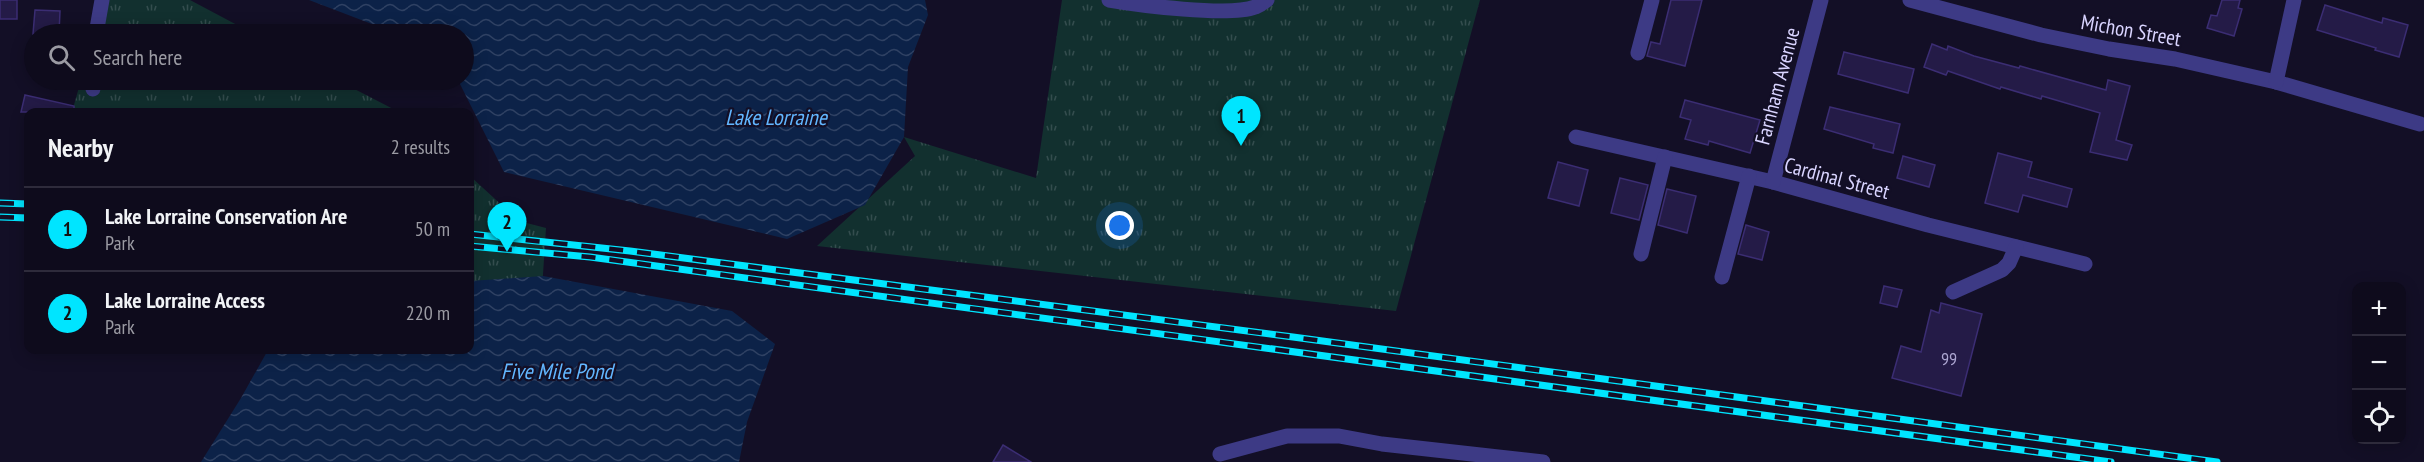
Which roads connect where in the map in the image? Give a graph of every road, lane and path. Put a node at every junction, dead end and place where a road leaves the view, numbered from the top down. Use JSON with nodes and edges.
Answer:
{"nodes":[{"id":1,"x":1109,"y":0,"type":"edge"},
{"id":2,"x":1267,"y":0,"type":"edge"},
{"id":3,"x":1653,"y":0,"type":"edge"},
{"id":4,"x":1821,"y":0,"type":"edge"},
{"id":5,"x":1910,"y":0,"type":"edge"},
{"id":6,"x":2294,"y":0,"type":"edge"},
{"id":7,"x":108,"y":1,"type":"edge"},
{"id":8,"x":100,"y":24,"type":"edge"},
{"id":9,"x":1638,"y":53,"type":"dead end"},
{"id":10,"x":2276,"y":81,"type":"junction"},
{"id":11,"x":2420,"y":124,"type":"dead end"},
{"id":12,"x":1576,"y":137,"type":"dead end"},
{"id":13,"x":1665,"y":157,"type":"junction"},
{"id":14,"x":1749,"y":176,"type":"junction"},
{"id":15,"x":1773,"y":182,"type":"junction"},
{"id":16,"x":2016,"y":247,"type":"junction"},
{"id":17,"x":1641,"y":254,"type":"dead end"},
{"id":18,"x":2085,"y":264,"type":"dead end"},
{"id":19,"x":1722,"y":277,"type":"dead end"},
{"id":20,"x":1953,"y":292,"type":"dead end"},
{"id":21,"x":1220,"y":454,"type":"dead end"},
{"id":22,"x":1543,"y":462,"type":"edge"}],
"edges":[{"from":1,"to":2,"type":"street"},
{"from":3,"to":9,"type":"street"},
{"from":4,"to":15,"type":"street","name":"Farnham Avenue"},
{"from":5,"to":10,"type":"street","name":"Michon Street"},
{"from":6,"to":10,"type":"street"},
{"from":7,"to":8,"type":"street"},
{"from":10,"to":11,"type":"street","name":"Michon Street"},
{"from":12,"to":13,"type":"street","name":"Cardinal Street"},
{"from":13,"to":14,"type":"street","name":"Cardinal Street"},
{"from":13,"to":17,"type":"street"},
{"from":14,"to":15,"type":"street","name":"Cardinal Street"},
{"from":14,"to":19,"type":"street"},
{"from":15,"to":16,"type":"street","name":"Cardinal Street"},
{"from":16,"to":18,"type":"street","name":"Cardinal Street"},
{"from":16,"to":20,"type":"street"},
{"from":21,"to":22,"type":"street"}]}
